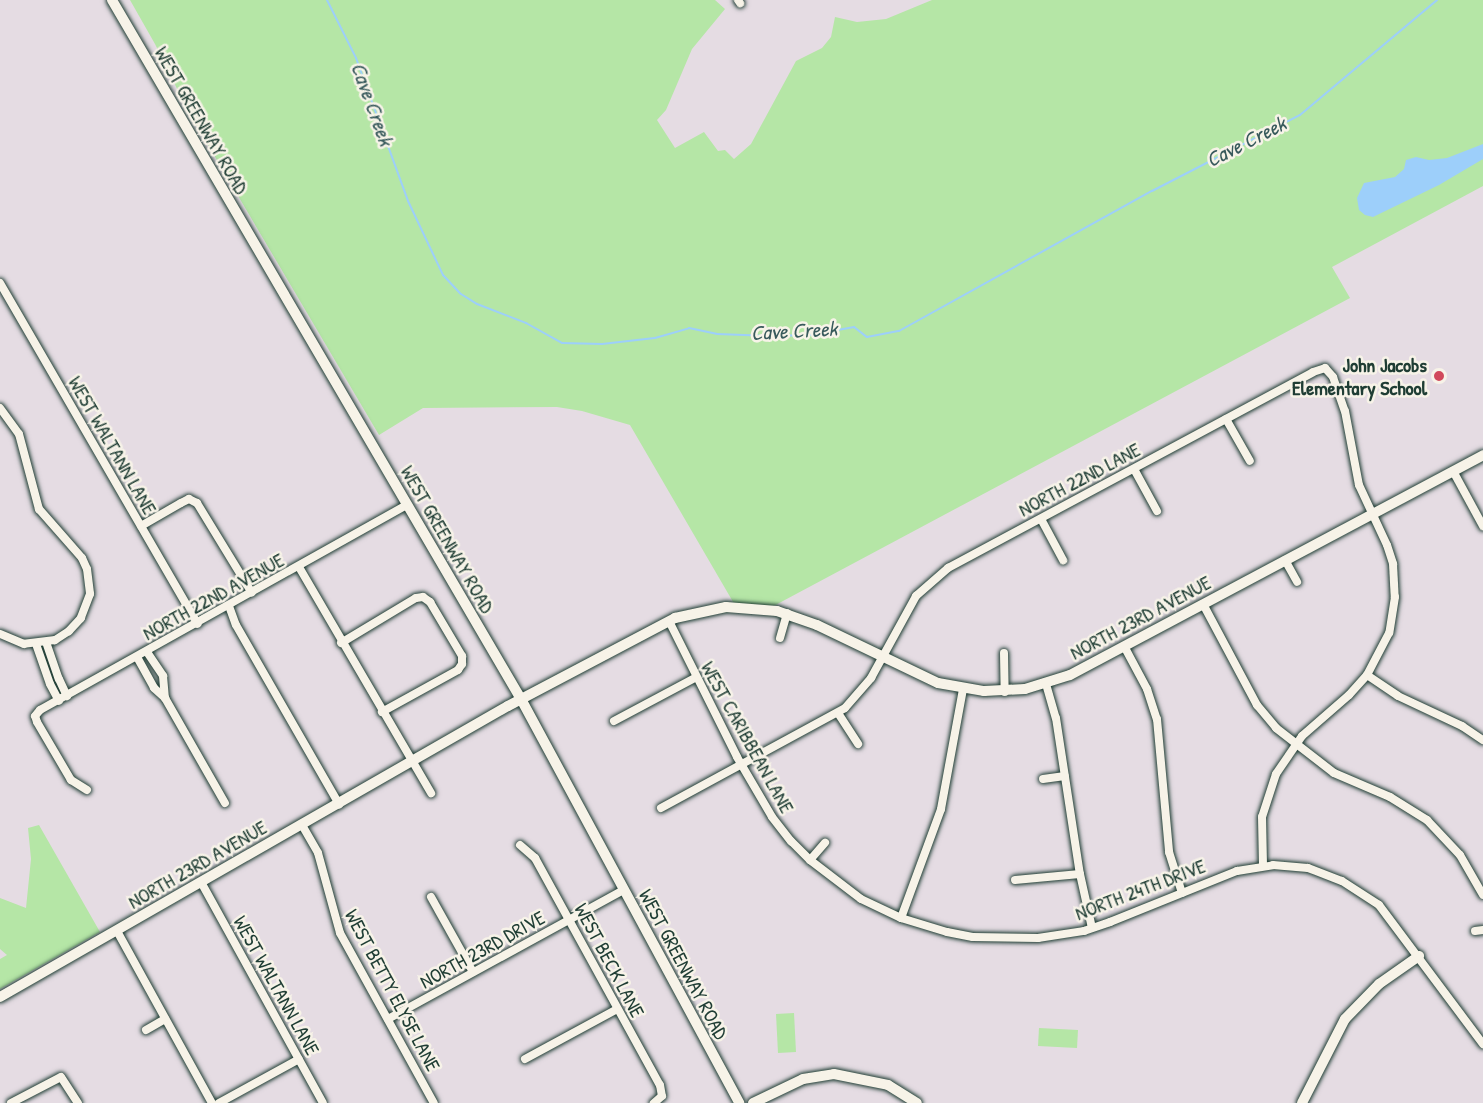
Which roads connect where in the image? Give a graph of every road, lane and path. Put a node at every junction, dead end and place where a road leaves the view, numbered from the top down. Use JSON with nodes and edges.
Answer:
{"nodes":[{"id":1,"x":112,"y":0,"type":"edge"},
{"id":2,"x":0,"y":283,"type":"edge"},
{"id":3,"x":0,"y":408,"type":"edge"},
{"id":4,"x":1226,"y":419,"type":"junction"},
{"id":5,"x":1483,"y":455,"type":"edge"},
{"id":6,"x":1250,"y":461,"type":"dead end"},
{"id":7,"x":1134,"y":468,"type":"junction"},
{"id":8,"x":1453,"y":471,"type":"junction"},
{"id":9,"x":407,"y":505,"type":"junction"},
{"id":10,"x":1157,"y":511,"type":"dead end"},
{"id":11,"x":1372,"y":514,"type":"junction"},
{"id":12,"x":1041,"y":519,"type":"junction"},
{"id":13,"x":141,"y":526,"type":"junction"},
{"id":14,"x":1483,"y":526,"type":"edge"},
{"id":15,"x":1063,"y":560,"type":"dead end"},
{"id":16,"x":1286,"y":560,"type":"junction"},
{"id":17,"x":299,"y":567,"type":"junction"},
{"id":18,"x":1297,"y":582,"type":"dead end"},
{"id":19,"x":252,"y":593,"type":"junction"},
{"id":20,"x":1203,"y":604,"type":"junction"},
{"id":21,"x":229,"y":606,"type":"junction"},
{"id":22,"x":786,"y":613,"type":"junction"},
{"id":23,"x":669,"y":621,"type":"junction"},
{"id":24,"x":198,"y":624,"type":"junction"},
{"id":25,"x":0,"y":634,"type":"edge"},
{"id":26,"x":780,"y":638,"type":"dead end"},
{"id":27,"x":41,"y":643,"type":"junction"},
{"id":28,"x":341,"y":643,"type":"junction"},
{"id":29,"x":1124,"y":646,"type":"junction"},
{"id":30,"x":147,"y":652,"type":"junction"},
{"id":31,"x":1004,"y":653,"type":"dead end"},
{"id":32,"x":137,"y":657,"type":"junction"},
{"id":33,"x":882,"y":657,"type":"junction"},
{"id":34,"x":55,"y":670,"type":"junction"},
{"id":35,"x":46,"y":674,"type":"junction"},
{"id":36,"x":1367,"y":675,"type":"junction"},
{"id":37,"x":163,"y":676,"type":"junction"},
{"id":38,"x":695,"y":678,"type":"junction"},
{"id":39,"x":151,"y":683,"type":"junction"},
{"id":40,"x":1046,"y":684,"type":"junction"},
{"id":41,"x":963,"y":689,"type":"junction"},
{"id":42,"x":1005,"y":692,"type":"junction"},
{"id":43,"x":67,"y":696,"type":"junction"},
{"id":44,"x":165,"y":698,"type":"junction"},
{"id":45,"x":522,"y":699,"type":"junction"},
{"id":46,"x":59,"y":701,"type":"junction"},
{"id":47,"x":382,"y":712,"type":"junction"},
{"id":48,"x":838,"y":713,"type":"junction"},
{"id":49,"x":614,"y":721,"type":"dead end"},
{"id":50,"x":1483,"y":740,"type":"edge"},
{"id":51,"x":858,"y":744,"type":"dead end"},
{"id":52,"x":1295,"y":744,"type":"junction"},
{"id":53,"x":412,"y":762,"type":"junction"},
{"id":54,"x":741,"y":765,"type":"junction"},
{"id":55,"x":1065,"y":776,"type":"junction"},
{"id":56,"x":1043,"y":779,"type":"dead end"},
{"id":57,"x":87,"y":790,"type":"dead end"},
{"id":58,"x":430,"y":793,"type":"dead end"},
{"id":59,"x":225,"y":803,"type":"dead end"},
{"id":60,"x":339,"y":804,"type":"junction"},
{"id":61,"x":661,"y":808,"type":"dead end"},
{"id":62,"x":302,"y":825,"type":"junction"},
{"id":63,"x":825,"y":843,"type":"dead end"},
{"id":64,"x":520,"y":845,"type":"dead end"},
{"id":65,"x":810,"y":860,"type":"junction"},
{"id":66,"x":1263,"y":866,"type":"junction"},
{"id":67,"x":1080,"y":874,"type":"junction"},
{"id":68,"x":1015,"y":880,"type":"dead end"},
{"id":69,"x":201,"y":882,"type":"junction"},
{"id":70,"x":624,"y":890,"type":"junction"},
{"id":71,"x":1182,"y":893,"type":"junction"},
{"id":72,"x":1483,"y":895,"type":"edge"},
{"id":73,"x":431,"y":897,"type":"dead end"},
{"id":74,"x":901,"y":918,"type":"junction"},
{"id":75,"x":570,"y":920,"type":"junction"},
{"id":76,"x":1092,"y":928,"type":"junction"},
{"id":77,"x":117,"y":931,"type":"junction"},
{"id":78,"x":1419,"y":956,"type":"junction"},
{"id":79,"x":473,"y":972,"type":"junction"},
{"id":80,"x":0,"y":997,"type":"edge"},
{"id":81,"x":617,"y":1008,"type":"junction"},
{"id":82,"x":165,"y":1019,"type":"junction"},
{"id":83,"x":388,"y":1019,"type":"junction"},
{"id":84,"x":146,"y":1030,"type":"dead end"},
{"id":85,"x":1483,"y":1044,"type":"edge"},
{"id":86,"x":299,"y":1059,"type":"junction"},
{"id":87,"x":525,"y":1059,"type":"dead end"},
{"id":88,"x":11,"y":1103,"type":"edge"},
{"id":89,"x":78,"y":1103,"type":"edge"},
{"id":90,"x":212,"y":1103,"type":"edge"},
{"id":91,"x":219,"y":1103,"type":"edge"},
{"id":92,"x":323,"y":1103,"type":"edge"},
{"id":93,"x":434,"y":1103,"type":"edge"},
{"id":94,"x":654,"y":1103,"type":"edge"},
{"id":95,"x":739,"y":1103,"type":"edge"},
{"id":96,"x":753,"y":1103,"type":"edge"},
{"id":97,"x":917,"y":1103,"type":"edge"},
{"id":98,"x":1302,"y":1103,"type":"edge"}],
"edges":[{"from":1,"to":9,"type":"street","name":"WEST GREENWAY ROAD"},
{"from":2,"to":13,"type":"street","name":"WEST WALTANN LANE"},
{"from":3,"to":27,"type":"street"},
{"from":4,"to":6,"type":"street"},
{"from":4,"to":7,"type":"street","name":"NORTH 22ND LANE"},
{"from":4,"to":11,"type":"street","name":"NORTH 22ND LANE"},
{"from":5,"to":8,"type":"street","name":"NORTH 23RD AVENUE"},
{"from":7,"to":10,"type":"street"},
{"from":7,"to":12,"type":"street","name":"NORTH 22ND LANE"},
{"from":8,"to":11,"type":"street","name":"NORTH 23RD AVENUE"},
{"from":8,"to":14,"type":"street"},
{"from":9,"to":17,"type":"street","name":"NORTH 22ND AVENUE"},
{"from":9,"to":45,"type":"street","name":"WEST GREENWAY ROAD"},
{"from":11,"to":16,"type":"street","name":"NORTH 23RD AVENUE"},
{"from":11,"to":36,"type":"street"},
{"from":12,"to":15,"type":"street"},
{"from":12,"to":33,"type":"street","name":"NORTH 22ND LANE"},
{"from":13,"to":19,"type":"street"},
{"from":13,"to":24,"type":"street","name":"WEST WALTANN LANE"},
{"from":16,"to":18,"type":"street"},
{"from":16,"to":20,"type":"street","name":"NORTH 23RD AVENUE"},
{"from":17,"to":19,"type":"street","name":"NORTH 22ND AVENUE"},
{"from":17,"to":28,"type":"street"},
{"from":19,"to":21,"type":"street","name":"NORTH 22ND AVENUE"},
{"from":20,"to":29,"type":"street","name":"NORTH 23RD AVENUE"},
{"from":20,"to":52,"type":"street"},
{"from":21,"to":24,"type":"street","name":"NORTH 22ND AVENUE"},
{"from":21,"to":60,"type":"street"},
{"from":22,"to":23,"type":"street","name":"NORTH 23RD AVENUE"},
{"from":22,"to":26,"type":"street"},
{"from":22,"to":33,"type":"street","name":"NORTH 23RD AVENUE"},
{"from":23,"to":38,"type":"street","name":"WEST CARIBBEAN LANE"},
{"from":23,"to":45,"type":"street","name":"NORTH 23RD AVENUE"},
{"from":24,"to":30,"type":"street","name":"NORTH 22ND AVENUE"},
{"from":25,"to":27,"type":"street"},
{"from":27,"to":34,"type":"street"},
{"from":27,"to":35,"type":"street"},
{"from":28,"to":47,"type":"street"},
{"from":28,"to":47,"type":"street"},
{"from":29,"to":40,"type":"street","name":"NORTH 23RD AVENUE"},
{"from":29,"to":71,"type":"street"},
{"from":30,"to":32,"type":"street","name":"NORTH 22ND AVENUE"},
{"from":30,"to":37,"type":"street"},
{"from":31,"to":42,"type":"street"},
{"from":32,"to":39,"type":"street"},
{"from":32,"to":43,"type":"street","name":"NORTH 22ND AVENUE"},
{"from":33,"to":41,"type":"street","name":"NORTH 23RD AVENUE"},
{"from":33,"to":48,"type":"street","name":"NORTH 22ND LANE"},
{"from":34,"to":35,"type":"street"},
{"from":34,"to":43,"type":"street"},
{"from":35,"to":46,"type":"street"},
{"from":36,"to":50,"type":"street"},
{"from":36,"to":52,"type":"street"},
{"from":37,"to":39,"type":"street"},
{"from":37,"to":44,"type":"street"},
{"from":38,"to":49,"type":"street"},
{"from":38,"to":54,"type":"street","name":"WEST CARIBBEAN LANE"},
{"from":39,"to":44,"type":"street"},
{"from":40,"to":42,"type":"street","name":"NORTH 23RD AVENUE"},
{"from":40,"to":55,"type":"street"},
{"from":41,"to":42,"type":"street","name":"NORTH 23RD AVENUE"},
{"from":41,"to":74,"type":"street"},
{"from":43,"to":46,"type":"street","name":"NORTH 22ND AVENUE"},
{"from":44,"to":59,"type":"street"},
{"from":45,"to":53,"type":"street","name":"NORTH 23RD AVENUE"},
{"from":45,"to":70,"type":"street","name":"WEST GREENWAY ROAD"},
{"from":46,"to":57,"type":"street","name":"NORTH 22ND AVENUE"},
{"from":47,"to":53,"type":"street"},
{"from":48,"to":51,"type":"street"},
{"from":48,"to":54,"type":"street","name":"NORTH 22ND LANE"},
{"from":52,"to":66,"type":"street"},
{"from":52,"to":72,"type":"street"},
{"from":53,"to":58,"type":"street"},
{"from":53,"to":60,"type":"street","name":"NORTH 23RD AVENUE"},
{"from":54,"to":61,"type":"street","name":"NORTH 22ND LANE"},
{"from":54,"to":65,"type":"street","name":"WEST CARIBBEAN LANE"},
{"from":55,"to":56,"type":"street"},
{"from":55,"to":67,"type":"street"},
{"from":60,"to":62,"type":"street","name":"NORTH 23RD AVENUE"},
{"from":62,"to":69,"type":"street","name":"NORTH 23RD AVENUE"},
{"from":62,"to":83,"type":"street","name":"WEST BETTY ELYSE LANE"},
{"from":63,"to":65,"type":"street"},
{"from":64,"to":75,"type":"street","name":"WEST BECK LANE"},
{"from":65,"to":74,"type":"street","name":"WEST CARIBBEAN LANE"},
{"from":66,"to":71,"type":"street","name":"NORTH 24TH DRIVE"},
{"from":66,"to":78,"type":"street","name":"NORTH 24TH DRIVE"},
{"from":67,"to":68,"type":"street"},
{"from":67,"to":76,"type":"street"},
{"from":69,"to":77,"type":"street","name":"NORTH 23RD AVENUE"},
{"from":69,"to":86,"type":"street","name":"WEST WALTANN LANE"},
{"from":70,"to":75,"type":"street","name":"NORTH 23RD DRIVE"},
{"from":70,"to":95,"type":"street","name":"WEST GREENWAY ROAD"},
{"from":71,"to":76,"type":"street","name":"NORTH 24TH DRIVE"},
{"from":73,"to":79,"type":"street"},
{"from":74,"to":76,"type":"street","name":"NORTH 24TH DRIVE"},
{"from":75,"to":79,"type":"street","name":"NORTH 23RD DRIVE"},
{"from":75,"to":81,"type":"street","name":"WEST BECK LANE"},
{"from":77,"to":80,"type":"street","name":"NORTH 23RD AVENUE"},
{"from":77,"to":82,"type":"street"},
{"from":78,"to":85,"type":"street","name":"NORTH 24TH DRIVE"},
{"from":78,"to":98,"type":"street"},
{"from":79,"to":83,"type":"street","name":"NORTH 23RD DRIVE"},
{"from":81,"to":87,"type":"street"},
{"from":81,"to":94,"type":"street","name":"WEST BECK LANE"},
{"from":82,"to":84,"type":"street"},
{"from":82,"to":90,"type":"street"},
{"from":83,"to":93,"type":"street","name":"WEST BETTY ELYSE LANE"},
{"from":86,"to":91,"type":"street"},
{"from":86,"to":92,"type":"street","name":"WEST WALTANN LANE"},
{"from":88,"to":89,"type":"street"},
{"from":96,"to":97,"type":"street"}]}
